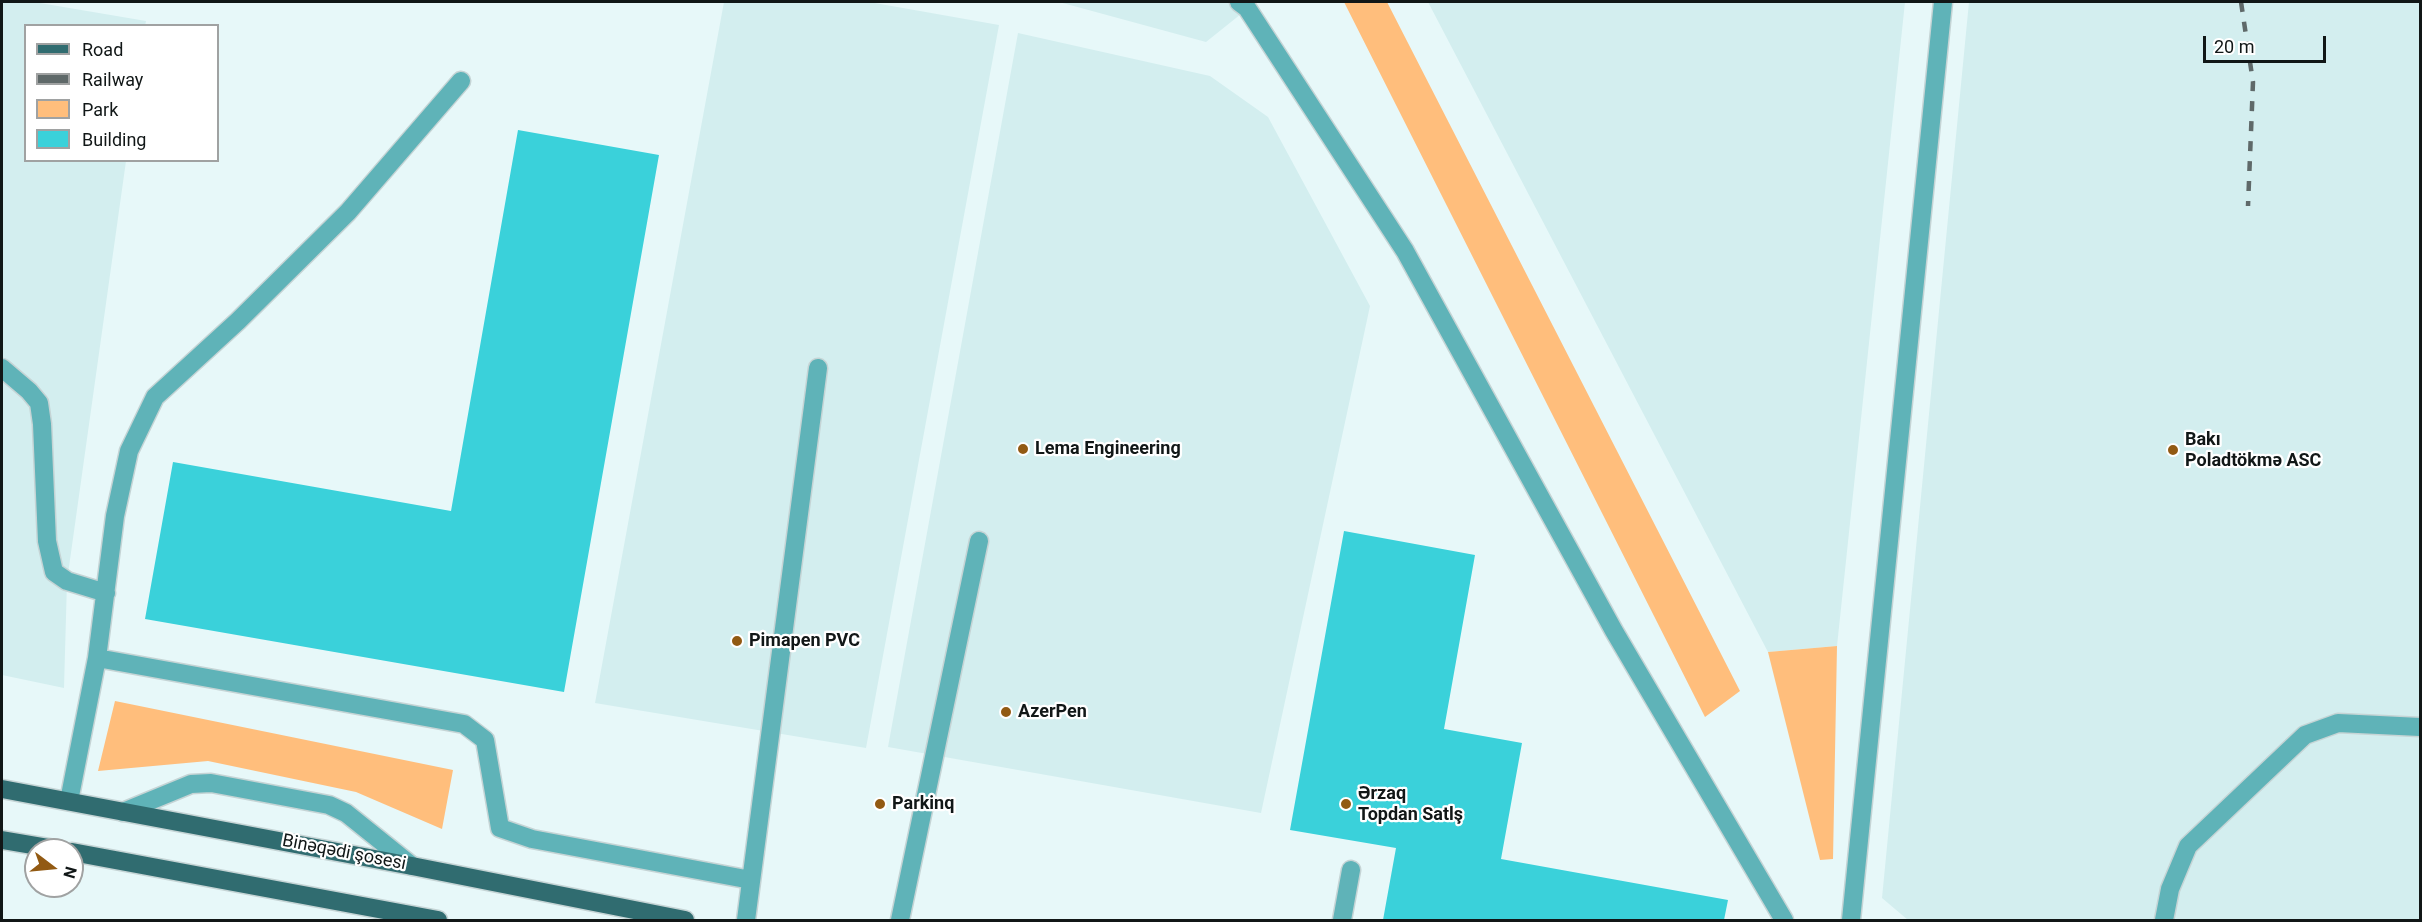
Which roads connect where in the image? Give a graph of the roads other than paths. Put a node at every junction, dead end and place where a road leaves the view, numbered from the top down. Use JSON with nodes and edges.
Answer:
{"nodes":[{"id":1,"x":1239,"y":2,"type":"edge"},
{"id":2,"x":1942,"y":2,"type":"edge"},
{"id":3,"x":461,"y":81,"type":"dead end"},
{"id":4,"x":2,"y":368,"type":"edge"},
{"id":5,"x":818,"y":368,"type":"dead end"},
{"id":6,"x":979,"y":541,"type":"dead end"},
{"id":7,"x":106,"y":593,"type":"junction"},
{"id":8,"x":97,"y":658,"type":"junction"},
{"id":9,"x":2421,"y":727,"type":"edge"},
{"id":10,"x":2,"y":789,"type":"edge"},
{"id":11,"x":69,"y":801,"type":"junction"},
{"id":12,"x":123,"y":812,"type":"junction"},
{"id":13,"x":2,"y":840,"type":"edge"},
{"id":14,"x":24,"y":844,"type":"edge"},
{"id":15,"x":84,"y":854,"type":"edge"},
{"id":16,"x":412,"y":866,"type":"junction"},
{"id":17,"x":1351,"y":870,"type":"dead end"},
{"id":18,"x":751,"y":880,"type":"junction"},
{"id":19,"x":438,"y":921,"type":"edge"},
{"id":20,"x":685,"y":921,"type":"edge"},
{"id":21,"x":746,"y":921,"type":"edge"},
{"id":22,"x":900,"y":921,"type":"edge"},
{"id":23,"x":1342,"y":921,"type":"edge"},
{"id":24,"x":1784,"y":921,"type":"edge"},
{"id":25,"x":1851,"y":921,"type":"edge"},
{"id":26,"x":2164,"y":921,"type":"edge"}],
"edges":[{"from":1,"to":24,"type":"street"},
{"from":2,"to":25,"type":"street"},
{"from":3,"to":7,"type":"street"},
{"from":4,"to":7,"type":"street"},
{"from":5,"to":18,"type":"street"},
{"from":6,"to":22,"type":"street"},
{"from":7,"to":8,"type":"street"},
{"from":8,"to":11,"type":"street"},
{"from":8,"to":18,"type":"street"},
{"from":9,"to":26,"type":"street"},
{"from":10,"to":11,"type":"main road","name":"Binəqədi şosesi"},
{"from":11,"to":12,"type":"main road","name":"Binəqədi şosesi"},
{"from":12,"to":16,"type":"main road","name":"Binəqədi şosesi"},
{"from":12,"to":16,"type":"street"},
{"from":13,"to":14,"type":"main road"},
{"from":15,"to":19,"type":"main road"},
{"from":16,"to":20,"type":"main road","name":"Binəqədi şosesi"},
{"from":17,"to":23,"type":"street"},
{"from":18,"to":21,"type":"street"}]}
